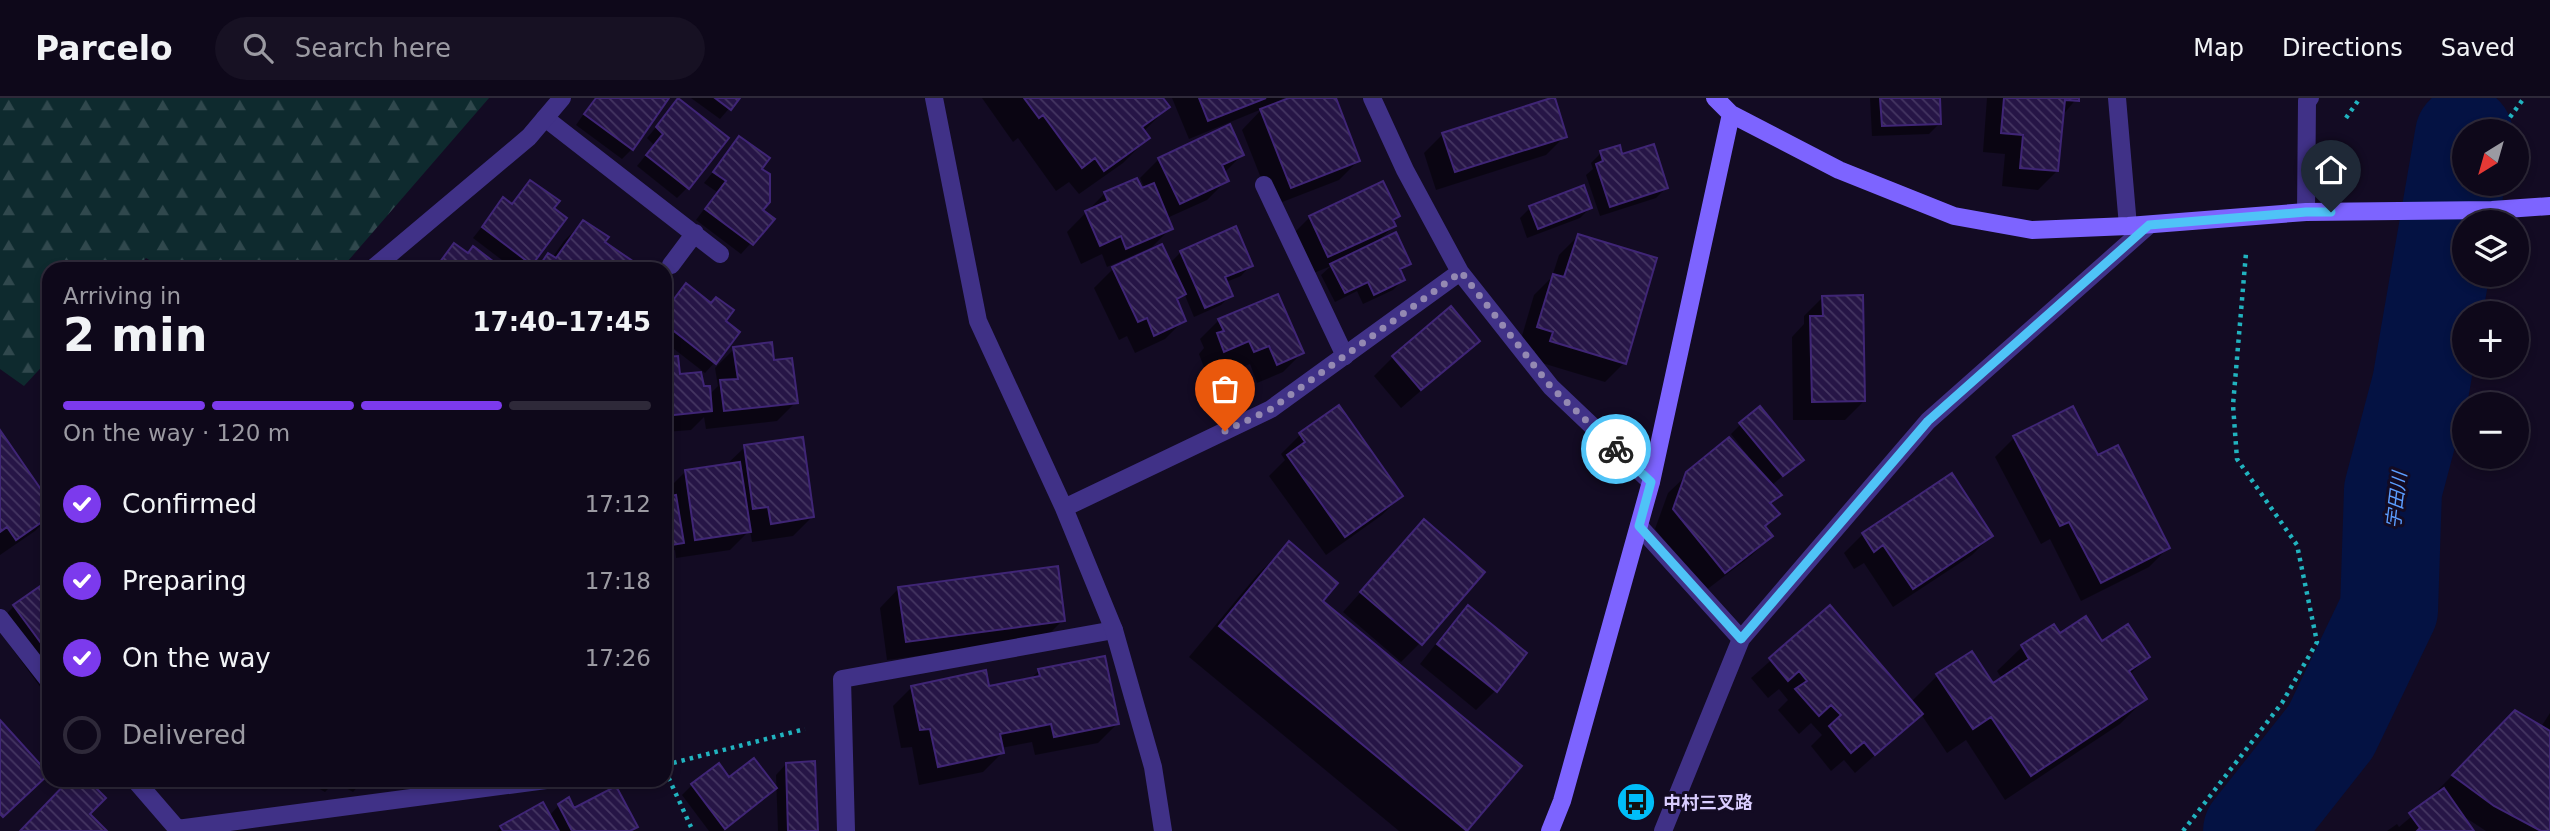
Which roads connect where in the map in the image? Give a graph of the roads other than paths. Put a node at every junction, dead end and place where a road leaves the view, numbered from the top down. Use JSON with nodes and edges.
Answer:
{"nodes":[{"id":1,"x":562,"y":98,"type":"edge"},
{"id":2,"x":934,"y":98,"type":"edge"},
{"id":3,"x":1372,"y":98,"type":"edge"},
{"id":4,"x":1715,"y":98,"type":"edge"},
{"id":5,"x":2118,"y":98,"type":"edge"},
{"id":6,"x":2310,"y":98,"type":"edge"},
{"id":7,"x":1731,"y":114,"type":"junction"},
{"id":8,"x":545,"y":118,"type":"junction"},
{"id":9,"x":1264,"y":185,"type":"dead end"},
{"id":10,"x":2550,"y":206,"type":"edge"},
{"id":11,"x":2306,"y":212,"type":"junction"},
{"id":12,"x":2149,"y":225,"type":"junction"},
{"id":13,"x":2128,"y":226,"type":"junction"},
{"id":14,"x":695,"y":233,"type":"junction"},
{"id":15,"x":720,"y":254,"type":"dead end"},
{"id":16,"x":381,"y":262,"type":"edge"},
{"id":17,"x":672,"y":262,"type":"edge"},
{"id":18,"x":1461,"y":272,"type":"junction"},
{"id":19,"x":1345,"y":356,"type":"junction"},
{"id":20,"x":1651,"y":482,"type":"junction"},
{"id":21,"x":1065,"y":508,"type":"junction"},
{"id":22,"x":1639,"y":526,"type":"junction"},
{"id":23,"x":0,"y":618,"type":"edge"},
{"id":24,"x":1114,"y":630,"type":"junction"},
{"id":25,"x":1741,"y":639,"type":"junction"},
{"id":26,"x":42,"y":672,"type":"edge"},
{"id":27,"x":141,"y":787,"type":"edge"},
{"id":28,"x":494,"y":787,"type":"edge"},
{"id":29,"x":177,"y":830,"type":"edge"},
{"id":30,"x":846,"y":831,"type":"edge"},
{"id":31,"x":1163,"y":831,"type":"edge"},
{"id":32,"x":1550,"y":831,"type":"edge"},
{"id":33,"x":1663,"y":831,"type":"edge"}],
"edges":[{"from":1,"to":8,"type":"street"},
{"from":2,"to":21,"type":"street"},
{"from":3,"to":18,"type":"street"},
{"from":4,"to":7,"type":"street"},
{"from":5,"to":13,"type":"street"},
{"from":6,"to":11,"type":"street"},
{"from":7,"to":13,"type":"street"},
{"from":7,"to":20,"type":"street"},
{"from":8,"to":14,"type":"street"},
{"from":8,"to":16,"type":"street"},
{"from":9,"to":19,"type":"street"},
{"from":10,"to":11,"type":"street"},
{"from":11,"to":12,"type":"street"},
{"from":12,"to":13,"type":"street"},
{"from":12,"to":25,"type":"street"},
{"from":14,"to":15,"type":"street"},
{"from":14,"to":17,"type":"street"},
{"from":18,"to":19,"type":"street"},
{"from":18,"to":20,"type":"street"},
{"from":19,"to":21,"type":"street"},
{"from":20,"to":22,"type":"street"},
{"from":21,"to":24,"type":"street"},
{"from":22,"to":25,"type":"street"},
{"from":22,"to":32,"type":"street"},
{"from":23,"to":26,"type":"street"},
{"from":24,"to":30,"type":"street"},
{"from":24,"to":31,"type":"street"},
{"from":25,"to":33,"type":"street"},
{"from":27,"to":29,"type":"street"},
{"from":28,"to":29,"type":"street"}]}
